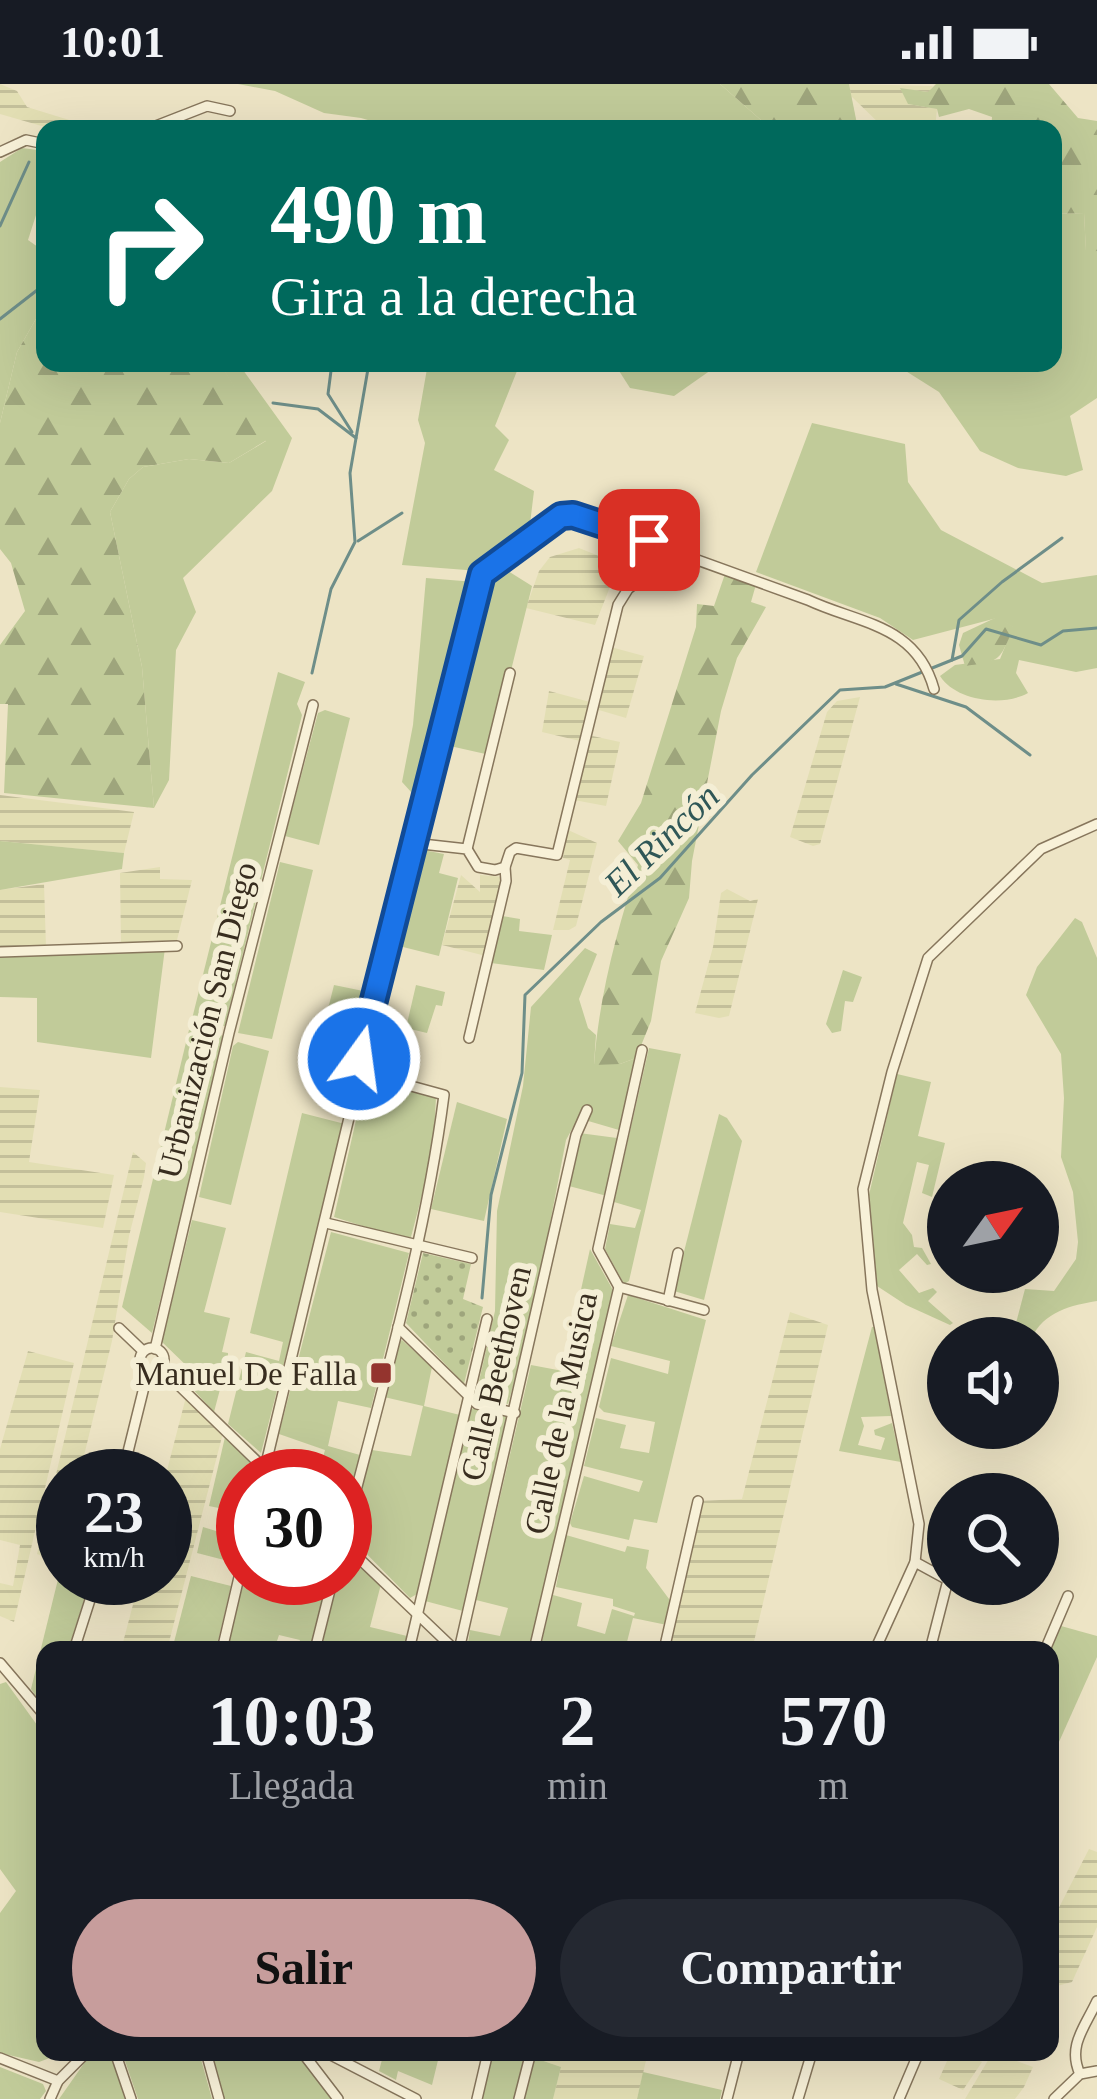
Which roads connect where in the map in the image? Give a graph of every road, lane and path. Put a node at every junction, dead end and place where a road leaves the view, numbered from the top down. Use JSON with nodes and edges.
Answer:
{"nodes":[{"id":1,"x":230,"y":111,"type":"dead end"},
{"id":2,"x":171,"y":120,"type":"edge"},
{"id":3,"x":36,"y":142,"type":"edge"},
{"id":4,"x":0,"y":152,"type":"edge"},
{"id":5,"x":656,"y":567,"type":"dead end"},
{"id":6,"x":510,"y":673,"type":"dead end"},
{"id":7,"x":934,"y":689,"type":"dead end"},
{"id":8,"x":313,"y":705,"type":"dead end"},
{"id":9,"x":1097,"y":824,"type":"edge"},
{"id":10,"x":413,"y":843,"type":"junction"},
{"id":11,"x":467,"y":849,"type":"junction"},
{"id":12,"x":505,"y":866,"type":"junction"},
{"id":13,"x":177,"y":946,"type":"dead end"},
{"id":14,"x":0,"y":952,"type":"edge"},
{"id":15,"x":469,"y":1038,"type":"dead end"},
{"id":16,"x":642,"y":1050,"type":"dead end"},
{"id":17,"x":360,"y":1072,"type":"junction"},
{"id":18,"x":587,"y":1110,"type":"dead end"},
{"id":19,"x":326,"y":1223,"type":"junction"},
{"id":20,"x":417,"y":1246,"type":"junction"},
{"id":21,"x":678,"y":1253,"type":"dead end"},
{"id":22,"x":472,"y":1258,"type":"dead end"},
{"id":23,"x":619,"y":1288,"type":"junction"},
{"id":24,"x":668,"y":1301,"type":"junction"},
{"id":25,"x":704,"y":1310,"type":"dead end"},
{"id":26,"x":487,"y":1319,"type":"dead end"},
{"id":27,"x":398,"y":1327,"type":"junction"},
{"id":28,"x":119,"y":1328,"type":"dead end"},
{"id":29,"x":149,"y":1350,"type":"junction"},
{"id":30,"x":161,"y":1368,"type":"junction"},
{"id":31,"x":148,"y":1371,"type":"junction"},
{"id":32,"x":469,"y":1398,"type":"junction"},
{"id":33,"x":515,"y":1413,"type":"junction"},
{"id":34,"x":129,"y":1449,"type":"edge"},
{"id":35,"x":241,"y":1449,"type":"edge"},
{"id":36,"x":272,"y":1449,"type":"edge"},
{"id":37,"x":367,"y":1449,"type":"edge"},
{"id":38,"x":698,"y":1501,"type":"dead end"},
{"id":39,"x":915,"y":1562,"type":"junction"},
{"id":40,"x":927,"y":1569,"type":"edge"},
{"id":41,"x":372,"y":1571,"type":"edge"},
{"id":42,"x":1068,"y":1595,"type":"dead end"},
{"id":43,"x":88,"y":1605,"type":"edge"},
{"id":44,"x":232,"y":1605,"type":"edge"},
{"id":45,"x":326,"y":1605,"type":"edge"},
{"id":46,"x":942,"y":1605,"type":"edge"},
{"id":47,"x":417,"y":1614,"type":"junction"},
{"id":48,"x":77,"y":1641,"type":"edge"},
{"id":49,"x":224,"y":1641,"type":"edge"},
{"id":50,"x":317,"y":1641,"type":"edge"},
{"id":51,"x":411,"y":1641,"type":"edge"},
{"id":52,"x":447,"y":1641,"type":"edge"},
{"id":53,"x":459,"y":1641,"type":"edge"},
{"id":54,"x":536,"y":1641,"type":"edge"},
{"id":55,"x":666,"y":1641,"type":"edge"},
{"id":56,"x":879,"y":1641,"type":"edge"},
{"id":57,"x":932,"y":1641,"type":"edge"},
{"id":58,"x":1049,"y":1641,"type":"edge"},
{"id":59,"x":0,"y":1663,"type":"edge"},
{"id":60,"x":36,"y":1705,"type":"edge"},
{"id":61,"x":1097,"y":2001,"type":"edge"},
{"id":62,"x":0,"y":2058,"type":"edge"},
{"id":63,"x":78,"y":2061,"type":"edge"},
{"id":64,"x":118,"y":2061,"type":"edge"},
{"id":65,"x":208,"y":2061,"type":"edge"},
{"id":66,"x":309,"y":2061,"type":"edge"},
{"id":67,"x":342,"y":2061,"type":"edge"},
{"id":68,"x":486,"y":2061,"type":"edge"},
{"id":69,"x":529,"y":2061,"type":"edge"},
{"id":70,"x":738,"y":2061,"type":"edge"},
{"id":71,"x":809,"y":2061,"type":"edge"},
{"id":72,"x":915,"y":2061,"type":"edge"},
{"id":73,"x":1097,"y":2071,"type":"edge"},
{"id":74,"x":1079,"y":2074,"type":"junction"},
{"id":75,"x":58,"y":2081,"type":"junction"},
{"id":76,"x":50,"y":2099,"type":"edge"},
{"id":77,"x":131,"y":2099,"type":"edge"},
{"id":78,"x":219,"y":2099,"type":"edge"},
{"id":79,"x":338,"y":2099,"type":"edge"},
{"id":80,"x":416,"y":2099,"type":"edge"},
{"id":81,"x":477,"y":2099,"type":"edge"},
{"id":82,"x":519,"y":2099,"type":"edge"},
{"id":83,"x":727,"y":2099,"type":"edge"},
{"id":84,"x":798,"y":2099,"type":"edge"},
{"id":85,"x":899,"y":2099,"type":"edge"},
{"id":86,"x":1054,"y":2099,"type":"edge"}],
"edges":[{"from":1,"to":2,"type":"street"},
{"from":3,"to":4,"type":"street"},
{"from":5,"to":12,"type":"street"},
{"from":6,"to":11,"type":"street"},
{"from":7,"to":10,"type":"street"},
{"from":8,"to":29,"type":"street","name":"Urbanización San Diego"},
{"from":9,"to":39,"type":"street"},
{"from":10,"to":11,"type":"street"},
{"from":10,"to":17,"type":"street"},
{"from":11,"to":12,"type":"street"},
{"from":12,"to":15,"type":"street"},
{"from":13,"to":14,"type":"street"},
{"from":16,"to":23,"type":"street","name":"Calle de la Musica"},
{"from":17,"to":19,"type":"street"},
{"from":17,"to":20,"type":"street"},
{"from":18,"to":33,"type":"street","name":"Calle Beethoven"},
{"from":19,"to":20,"type":"street"},
{"from":19,"to":36,"type":"street"},
{"from":20,"to":22,"type":"street"},
{"from":20,"to":27,"type":"street"},
{"from":21,"to":24,"type":"street"},
{"from":23,"to":24,"type":"street"},
{"from":23,"to":54,"type":"street","name":"Calle de la Musica"},
{"from":24,"to":25,"type":"street"},
{"from":26,"to":32,"type":"street"},
{"from":27,"to":32,"type":"street"},
{"from":27,"to":37,"type":"street"},
{"from":28,"to":29,"type":"street"},
{"from":29,"to":30,"type":"street"},
{"from":29,"to":31,"type":"street"},
{"from":30,"to":31,"type":"street"},
{"from":30,"to":35,"type":"street"},
{"from":31,"to":34,"type":"street"},
{"from":32,"to":33,"type":"street"},
{"from":32,"to":47,"type":"street"},
{"from":33,"to":53,"type":"street","name":"Calle Beethoven"},
{"from":38,"to":55,"type":"street"},
{"from":39,"to":40,"type":"street"},
{"from":39,"to":56,"type":"street"},
{"from":41,"to":47,"type":"street"},
{"from":42,"to":58,"type":"street"},
{"from":43,"to":48,"type":"street"},
{"from":44,"to":49,"type":"street"},
{"from":45,"to":50,"type":"street"},
{"from":46,"to":57,"type":"street"},
{"from":47,"to":51,"type":"street"},
{"from":47,"to":52,"type":"street"},
{"from":59,"to":60,"type":"street"},
{"from":61,"to":74,"type":"street"},
{"from":62,"to":75,"type":"street"},
{"from":63,"to":75,"type":"street"},
{"from":64,"to":77,"type":"street"},
{"from":65,"to":78,"type":"street"},
{"from":66,"to":79,"type":"street"},
{"from":67,"to":80,"type":"street"},
{"from":68,"to":81,"type":"street"},
{"from":69,"to":82,"type":"street"},
{"from":70,"to":83,"type":"street"},
{"from":71,"to":84,"type":"street"},
{"from":72,"to":85,"type":"street"},
{"from":73,"to":74,"type":"street"},
{"from":74,"to":86,"type":"street"},
{"from":75,"to":76,"type":"street"}]}
